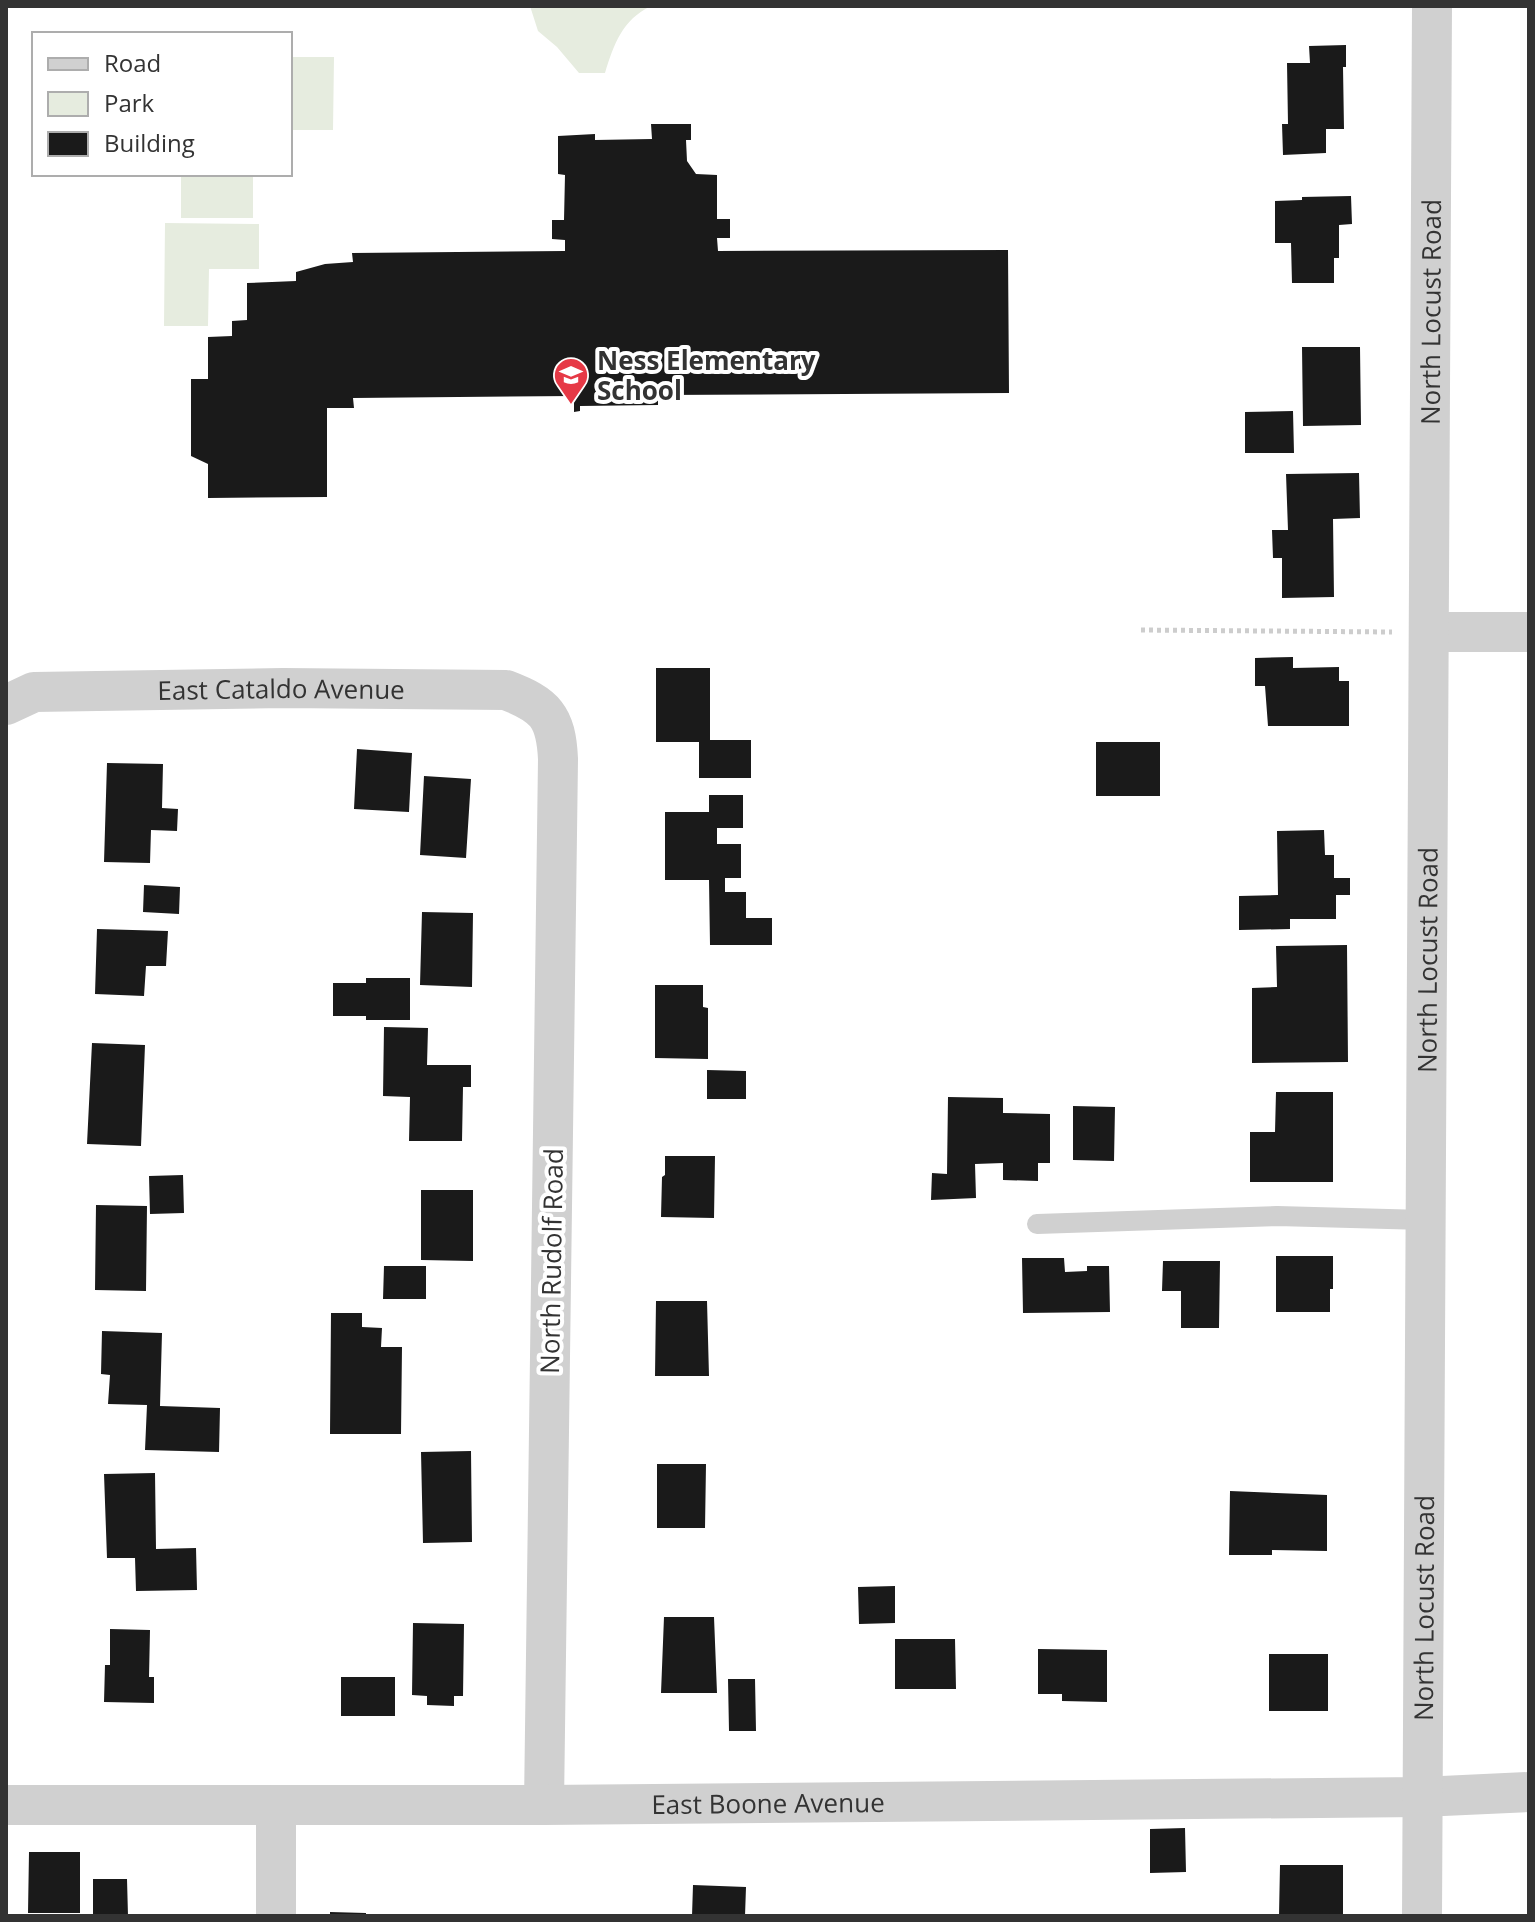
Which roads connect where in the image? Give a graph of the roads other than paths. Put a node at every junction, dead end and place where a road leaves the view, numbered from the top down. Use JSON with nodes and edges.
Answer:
{"nodes":[{"id":1,"x":1432,"y":6,"type":"edge"},
{"id":2,"x":1429,"y":632,"type":"junction"},
{"id":3,"x":1529,"y":632,"type":"edge"},
{"id":4,"x":6,"y":705,"type":"edge"},
{"id":5,"x":551,"y":718,"type":"joint"},
{"id":6,"x":1425,"y":1220,"type":"junction"},
{"id":7,"x":1037,"y":1224,"type":"dead end"},
{"id":8,"x":1529,"y":1792,"type":"edge"},
{"id":9,"x":1421,"y":1797,"type":"junction"},
{"id":10,"x":6,"y":1805,"type":"edge"},
{"id":11,"x":276,"y":1805,"type":"junction"},
{"id":12,"x":544,"y":1805,"type":"junction"},
{"id":13,"x":276,"y":1916,"type":"edge"},
{"id":14,"x":1422,"y":1916,"type":"edge"}],
"edges":[{"from":1,"to":2,"type":"street","name":"North Locust Road"},
{"from":2,"to":3,"type":"street"},
{"from":2,"to":6,"type":"street","name":"North Locust Road"},
{"from":4,"to":5,"type":"street","name":"East Cataldo Avenue"},
{"from":5,"to":12,"type":"street","name":"North Rudolf Road"},
{"from":6,"to":7,"type":"lane"},
{"from":6,"to":9,"type":"street","name":"North Locust Road"},
{"from":8,"to":9,"type":"street","name":"East Boone Avenue"},
{"from":9,"to":12,"type":"street","name":"East Boone Avenue"},
{"from":9,"to":14,"type":"street","name":"North Locust Road"},
{"from":10,"to":11,"type":"street","name":"East Boone Avenue"},
{"from":11,"to":12,"type":"street","name":"East Boone Avenue"},
{"from":11,"to":13,"type":"street"}]}
